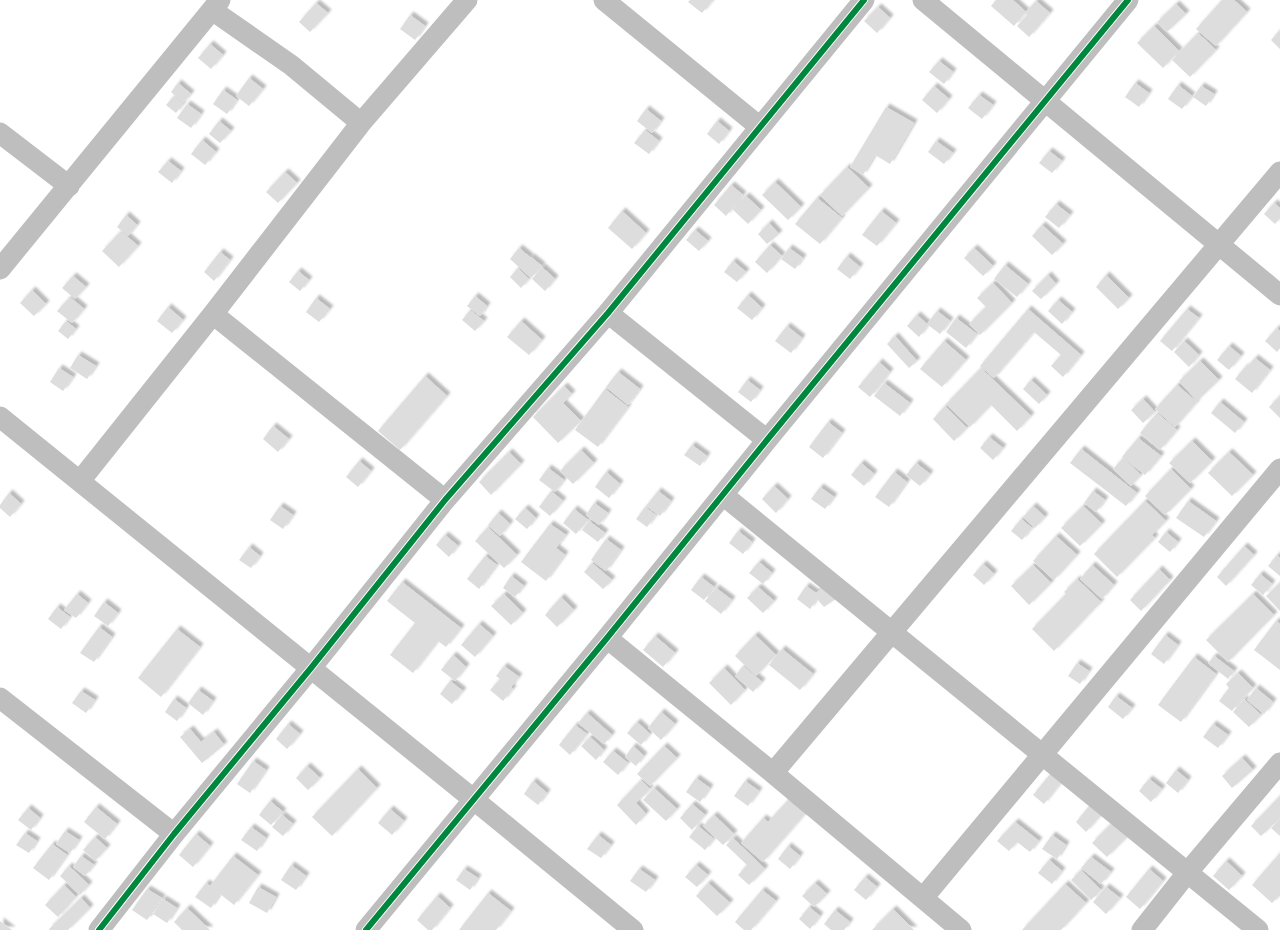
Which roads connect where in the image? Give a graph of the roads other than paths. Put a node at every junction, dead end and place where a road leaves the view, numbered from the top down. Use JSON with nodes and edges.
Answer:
{"nodes":[{"id":1,"x":467,"y":0,"type":"edge"},
{"id":2,"x":604,"y":0,"type":"edge"},
{"id":3,"x":864,"y":0,"type":"edge"},
{"id":4,"x":923,"y":0,"type":"edge"},
{"id":5,"x":1128,"y":0,"type":"edge"},
{"id":6,"x":216,"y":5,"type":"edge"},
{"id":7,"x":1045,"y":101,"type":"junction"},
{"id":8,"x":361,"y":123,"type":"junction"},
{"id":9,"x":760,"y":127,"type":"junction"},
{"id":10,"x":0,"y":133,"type":"edge"},
{"id":11,"x":1280,"y":172,"type":"edge"},
{"id":12,"x":69,"y":186,"type":"junction"},
{"id":13,"x":1219,"y":244,"type":"junction"},
{"id":14,"x":0,"y":269,"type":"edge"},
{"id":15,"x":1280,"y":295,"type":"edge"},
{"id":16,"x":608,"y":313,"type":"junction"},
{"id":17,"x":213,"y":314,"type":"junction"},
{"id":18,"x":0,"y":417,"type":"edge"},
{"id":19,"x":766,"y":440,"type":"junction"},
{"id":20,"x":1280,"y":469,"type":"edge"},
{"id":21,"x":80,"y":481,"type":"junction"},
{"id":22,"x":723,"y":495,"type":"junction"},
{"id":23,"x":445,"y":500,"type":"junction"},
{"id":24,"x":892,"y":631,"type":"junction"},
{"id":25,"x":607,"y":638,"type":"junction"},
{"id":26,"x":311,"y":668,"type":"junction"},
{"id":27,"x":0,"y":698,"type":"edge"},
{"id":28,"x":1042,"y":756,"type":"junction"},
{"id":29,"x":1280,"y":763,"type":"edge"},
{"id":30,"x":773,"y":774,"type":"junction"},
{"id":31,"x":473,"y":799,"type":"junction"},
{"id":32,"x":174,"y":834,"type":"junction"},
{"id":33,"x":1187,"y":873,"type":"junction"},
{"id":34,"x":923,"y":898,"type":"junction"},
{"id":35,"x":99,"y":930,"type":"edge"},
{"id":36,"x":366,"y":930,"type":"edge"},
{"id":37,"x":633,"y":930,"type":"edge"},
{"id":38,"x":961,"y":930,"type":"edge"},
{"id":39,"x":1142,"y":930,"type":"edge"},
{"id":40,"x":1258,"y":930,"type":"edge"}],
"edges":[{"from":1,"to":8,"type":"street"},
{"from":2,"to":9,"type":"street"},
{"from":3,"to":9,"type":"street"},
{"from":4,"to":7,"type":"street"},
{"from":5,"to":7,"type":"street"},
{"from":6,"to":8,"type":"street"},
{"from":6,"to":12,"type":"street"},
{"from":7,"to":13,"type":"street"},
{"from":7,"to":19,"type":"street"},
{"from":8,"to":17,"type":"street"},
{"from":9,"to":16,"type":"street"},
{"from":10,"to":12,"type":"street"},
{"from":11,"to":13,"type":"street"},
{"from":12,"to":14,"type":"street"},
{"from":13,"to":15,"type":"street"},
{"from":13,"to":24,"type":"street"},
{"from":16,"to":19,"type":"street"},
{"from":16,"to":23,"type":"street"},
{"from":17,"to":21,"type":"street"},
{"from":17,"to":23,"type":"street"},
{"from":18,"to":21,"type":"street"},
{"from":19,"to":22,"type":"street"},
{"from":20,"to":28,"type":"street"},
{"from":21,"to":26,"type":"street"},
{"from":22,"to":24,"type":"street"},
{"from":22,"to":25,"type":"street"},
{"from":23,"to":26,"type":"street"},
{"from":24,"to":28,"type":"street"},
{"from":24,"to":30,"type":"street"},
{"from":25,"to":30,"type":"street"},
{"from":25,"to":31,"type":"street"},
{"from":26,"to":31,"type":"street"},
{"from":26,"to":32,"type":"street"},
{"from":27,"to":32,"type":"street"},
{"from":28,"to":33,"type":"street"},
{"from":28,"to":34,"type":"street"},
{"from":29,"to":33,"type":"street"},
{"from":30,"to":34,"type":"street"},
{"from":31,"to":36,"type":"street"},
{"from":31,"to":37,"type":"street"},
{"from":32,"to":35,"type":"street"},
{"from":33,"to":39,"type":"street"},
{"from":33,"to":40,"type":"street"},
{"from":34,"to":38,"type":"street"}]}
